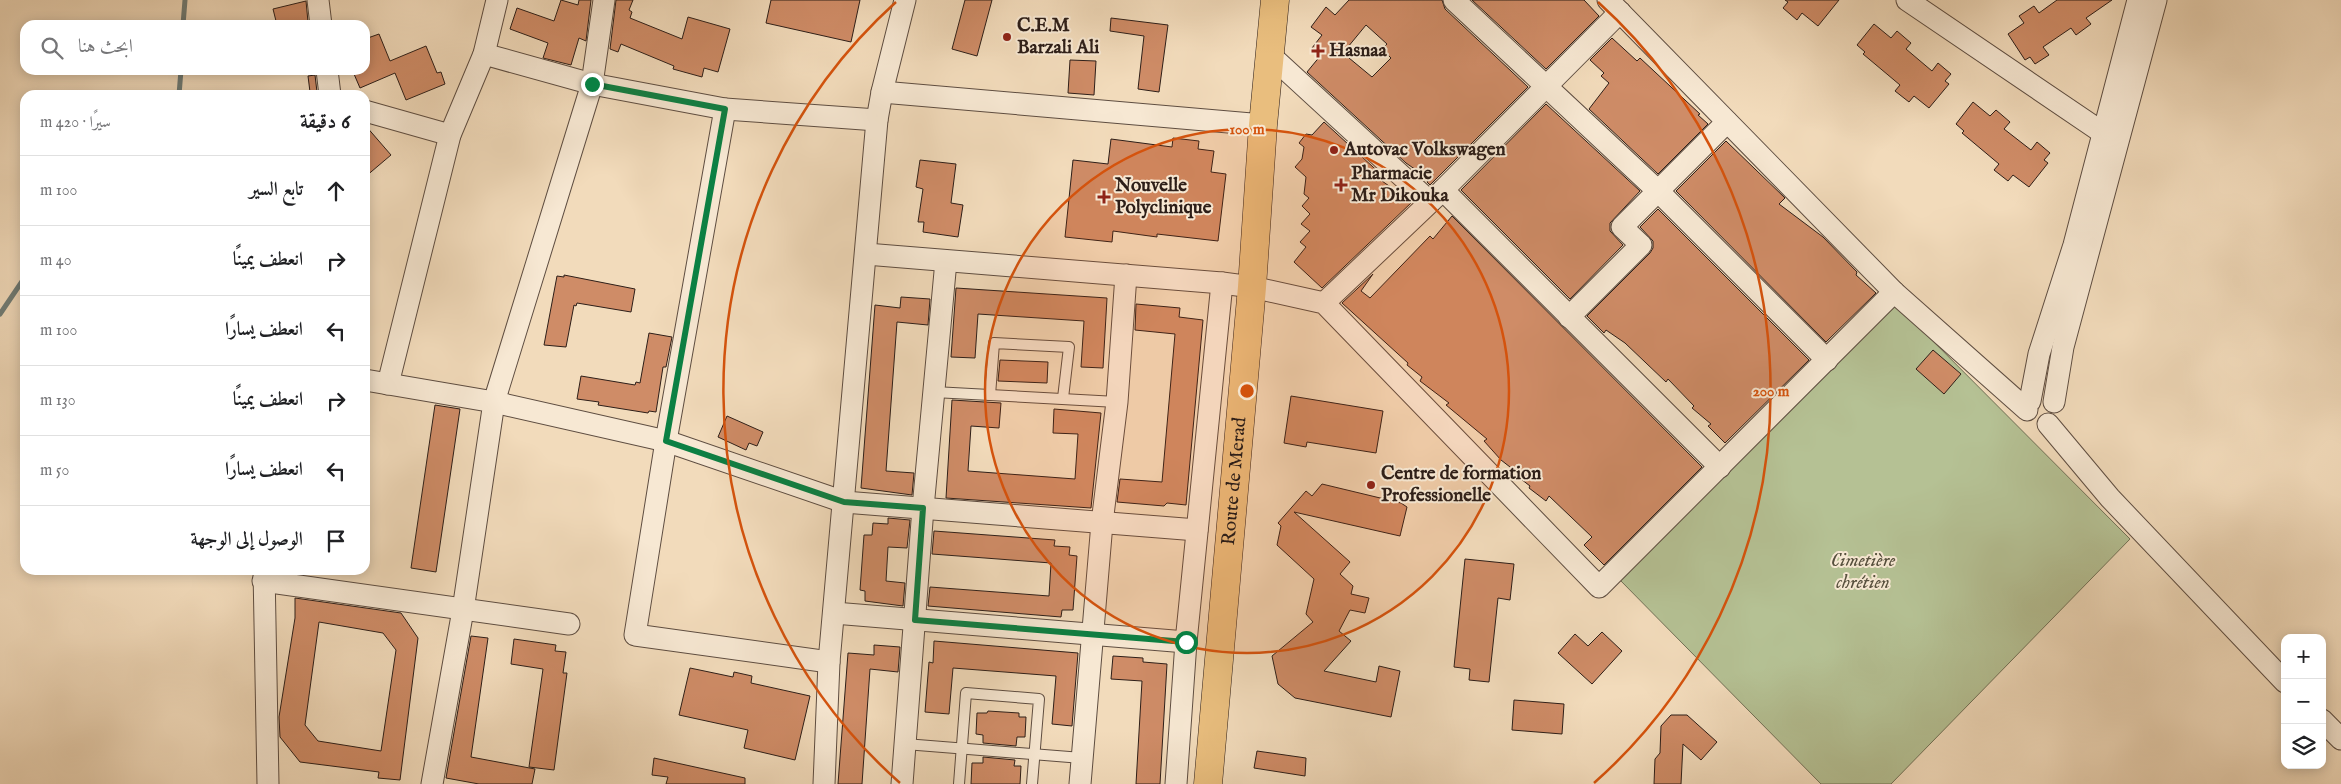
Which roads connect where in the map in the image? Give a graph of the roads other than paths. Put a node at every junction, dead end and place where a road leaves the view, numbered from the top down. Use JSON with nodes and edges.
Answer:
{"nodes":[{"id":1,"x":318,"y":0,"type":"edge"},
{"id":2,"x":497,"y":0,"type":"edge"},
{"id":3,"x":604,"y":0,"type":"edge"},
{"id":4,"x":905,"y":0,"type":"edge"},
{"id":5,"x":1275,"y":0,"type":"edge"},
{"id":6,"x":1454,"y":0,"type":"edge"},
{"id":7,"x":1906,"y":0,"type":"edge"},
{"id":8,"x":2138,"y":0,"type":"edge"},
{"id":9,"x":2156,"y":0,"type":"edge"},
{"id":10,"x":1614,"y":6,"type":"edge"},
{"id":11,"x":320,"y":20,"type":"edge"},
{"id":12,"x":484,"y":54,"type":"junction"},
{"id":13,"x":1270,"y":55,"type":"junction"},
{"id":14,"x":328,"y":75,"type":"edge"},
{"id":15,"x":592,"y":84,"type":"junction"},
{"id":16,"x":1546,"y":86,"type":"junction"},
{"id":17,"x":329,"y":90,"type":"edge"},
{"id":18,"x":882,"y":92,"type":"junction"},
{"id":19,"x":725,"y":109,"type":"junction"},
{"id":20,"x":370,"y":112,"type":"edge"},
{"id":21,"x":877,"y":120,"type":"junction"},
{"id":22,"x":1728,"y":122,"type":"junction"},
{"id":23,"x":1263,"y":125,"type":"junction"},
{"id":24,"x":2103,"y":133,"type":"junction"},
{"id":25,"x":450,"y":135,"type":"junction"},
{"id":26,"x":1658,"y":191,"type":"junction"},
{"id":27,"x":1436,"y":196,"type":"junction"},
{"id":28,"x":866,"y":254,"type":"junction"},
{"id":29,"x":946,"y":261,"type":"junction"},
{"id":30,"x":1126,"y":275,"type":"junction"},
{"id":31,"x":1222,"y":283,"type":"junction"},
{"id":32,"x":1252,"y":287,"type":"junction"},
{"id":33,"x":1894,"y":292,"type":"junction"},
{"id":34,"x":1324,"y":303,"type":"junction"},
{"id":35,"x":1569,"y":317,"type":"junction"},
{"id":36,"x":1827,"y":360,"type":"junction"},
{"id":37,"x":370,"y":381,"type":"edge"},
{"id":38,"x":388,"y":384,"type":"junction"},
{"id":39,"x":934,"y":392,"type":"junction"},
{"id":40,"x":990,"y":395,"type":"junction"},
{"id":41,"x":1064,"y":398,"type":"junction"},
{"id":42,"x":494,"y":402,"type":"junction"},
{"id":43,"x":1117,"y":402,"type":"junction"},
{"id":44,"x":2054,"y":402,"type":"junction"},
{"id":45,"x":2028,"y":405,"type":"junction"},
{"id":46,"x":2048,"y":424,"type":"junction"},
{"id":47,"x":666,"y":441,"type":"junction"},
{"id":48,"x":1720,"y":468,"type":"junction"},
{"id":49,"x":844,"y":502,"type":"junction"},
{"id":50,"x":923,"y":508,"type":"junction"},
{"id":51,"x":1102,"y":522,"type":"junction"},
{"id":52,"x":1197,"y":530,"type":"junction"},
{"id":53,"x":264,"y":575,"type":"edge"},
{"id":54,"x":463,"y":610,"type":"junction"},
{"id":55,"x":834,"y":613,"type":"junction"},
{"id":56,"x":915,"y":620,"type":"junction"},
{"id":57,"x":569,"y":624,"type":"dead end"},
{"id":58,"x":1092,"y":635,"type":"junction"},
{"id":59,"x":1186,"y":642,"type":"junction"},
{"id":60,"x":829,"y":662,"type":"junction"},
{"id":61,"x":2282,"y":679,"type":"edge"},
{"id":62,"x":2326,"y":724,"type":"edge"},
{"id":63,"x":2341,"y":739,"type":"edge"},
{"id":64,"x":905,"y":744,"type":"junction"},
{"id":65,"x":962,"y":749,"type":"junction"},
{"id":66,"x":1034,"y":754,"type":"junction"},
{"id":67,"x":1082,"y":758,"type":"junction"},
{"id":68,"x":268,"y":784,"type":"edge"},
{"id":69,"x":432,"y":784,"type":"edge"},
{"id":70,"x":824,"y":784,"type":"edge"},
{"id":71,"x":902,"y":784,"type":"edge"},
{"id":72,"x":959,"y":784,"type":"edge"},
{"id":73,"x":1032,"y":784,"type":"edge"},
{"id":74,"x":1080,"y":784,"type":"edge"},
{"id":75,"x":1176,"y":784,"type":"edge"},
{"id":76,"x":1208,"y":784,"type":"edge"}],
"edges":[{"from":1,"to":11,"type":"street"},
{"from":2,"to":12,"type":"street"},
{"from":3,"to":15,"type":"street"},
{"from":4,"to":18,"type":"street"},
{"from":5,"to":13,"type":"main road","name":"Route de Merad"},
{"from":6,"to":16,"type":"street"},
{"from":7,"to":24,"type":"street"},
{"from":8,"to":24,"type":"street"},
{"from":9,"to":44,"type":"street"},
{"from":10,"to":16,"type":"street"},
{"from":10,"to":22,"type":"street"},
{"from":12,"to":15,"type":"street"},
{"from":12,"to":25,"type":"street"},
{"from":13,"to":23,"type":"main road","name":"Route de Merad"},
{"from":13,"to":27,"type":"street"},
{"from":14,"to":17,"type":"street"},
{"from":15,"to":19,"type":"street"},
{"from":15,"to":42,"type":"street"},
{"from":16,"to":26,"type":"street"},
{"from":16,"to":27,"type":"street"},
{"from":18,"to":21,"type":"street"},
{"from":18,"to":23,"type":"street"},
{"from":19,"to":21,"type":"street"},
{"from":19,"to":47,"type":"street"},
{"from":20,"to":25,"type":"street"},
{"from":21,"to":28,"type":"street"},
{"from":22,"to":26,"type":"street"},
{"from":22,"to":33,"type":"street"},
{"from":23,"to":32,"type":"main road","name":"Route de Merad"},
{"from":24,"to":45,"type":"street"},
{"from":25,"to":38,"type":"street"},
{"from":26,"to":35,"type":"street"},
{"from":26,"to":36,"type":"street"},
{"from":27,"to":34,"type":"street"},
{"from":27,"to":35,"type":"street"},
{"from":28,"to":29,"type":"street"},
{"from":28,"to":49,"type":"street"},
{"from":29,"to":30,"type":"street"},
{"from":29,"to":39,"type":"street"},
{"from":30,"to":31,"type":"street"},
{"from":30,"to":43,"type":"street"},
{"from":31,"to":32,"type":"street"},
{"from":31,"to":52,"type":"street"},
{"from":32,"to":34,"type":"street"},
{"from":32,"to":76,"type":"main road","name":"Route de Merad"},
{"from":33,"to":36,"type":"street"},
{"from":33,"to":45,"type":"street"},
{"from":34,"to":48,"type":"street"},
{"from":35,"to":48,"type":"street"},
{"from":36,"to":48,"type":"street"},
{"from":37,"to":38,"type":"street"},
{"from":38,"to":42,"type":"street"},
{"from":39,"to":40,"type":"lane"},
{"from":39,"to":50,"type":"street"},
{"from":40,"to":41,"type":"lane"},
{"from":40,"to":41,"type":"lane"},
{"from":41,"to":43,"type":"lane"},
{"from":42,"to":47,"type":"street"},
{"from":42,"to":54,"type":"street"},
{"from":43,"to":51,"type":"street"},
{"from":44,"to":45,"type":"street"},
{"from":44,"to":46,"type":"street"},
{"from":45,"to":46,"type":"street"},
{"from":46,"to":61,"type":"street"},
{"from":47,"to":49,"type":"street"},
{"from":47,"to":60,"type":"street"},
{"from":49,"to":50,"type":"street"},
{"from":49,"to":55,"type":"street"},
{"from":50,"to":51,"type":"street"},
{"from":50,"to":56,"type":"street"},
{"from":51,"to":52,"type":"street"},
{"from":51,"to":58,"type":"street"},
{"from":52,"to":59,"type":"street"},
{"from":53,"to":54,"type":"street"},
{"from":53,"to":68,"type":"street"},
{"from":54,"to":57,"type":"street"},
{"from":54,"to":69,"type":"street"},
{"from":55,"to":56,"type":"street"},
{"from":55,"to":60,"type":"street"},
{"from":56,"to":58,"type":"street"},
{"from":56,"to":64,"type":"street"},
{"from":58,"to":59,"type":"street"},
{"from":58,"to":67,"type":"street"},
{"from":59,"to":75,"type":"street"},
{"from":60,"to":70,"type":"street"},
{"from":62,"to":63,"type":"street"},
{"from":64,"to":65,"type":"lane"},
{"from":64,"to":71,"type":"street"},
{"from":65,"to":66,"type":"lane"},
{"from":65,"to":66,"type":"lane"},
{"from":65,"to":72,"type":"lane"},
{"from":66,"to":67,"type":"lane"},
{"from":66,"to":73,"type":"lane"},
{"from":67,"to":74,"type":"street"}]}
